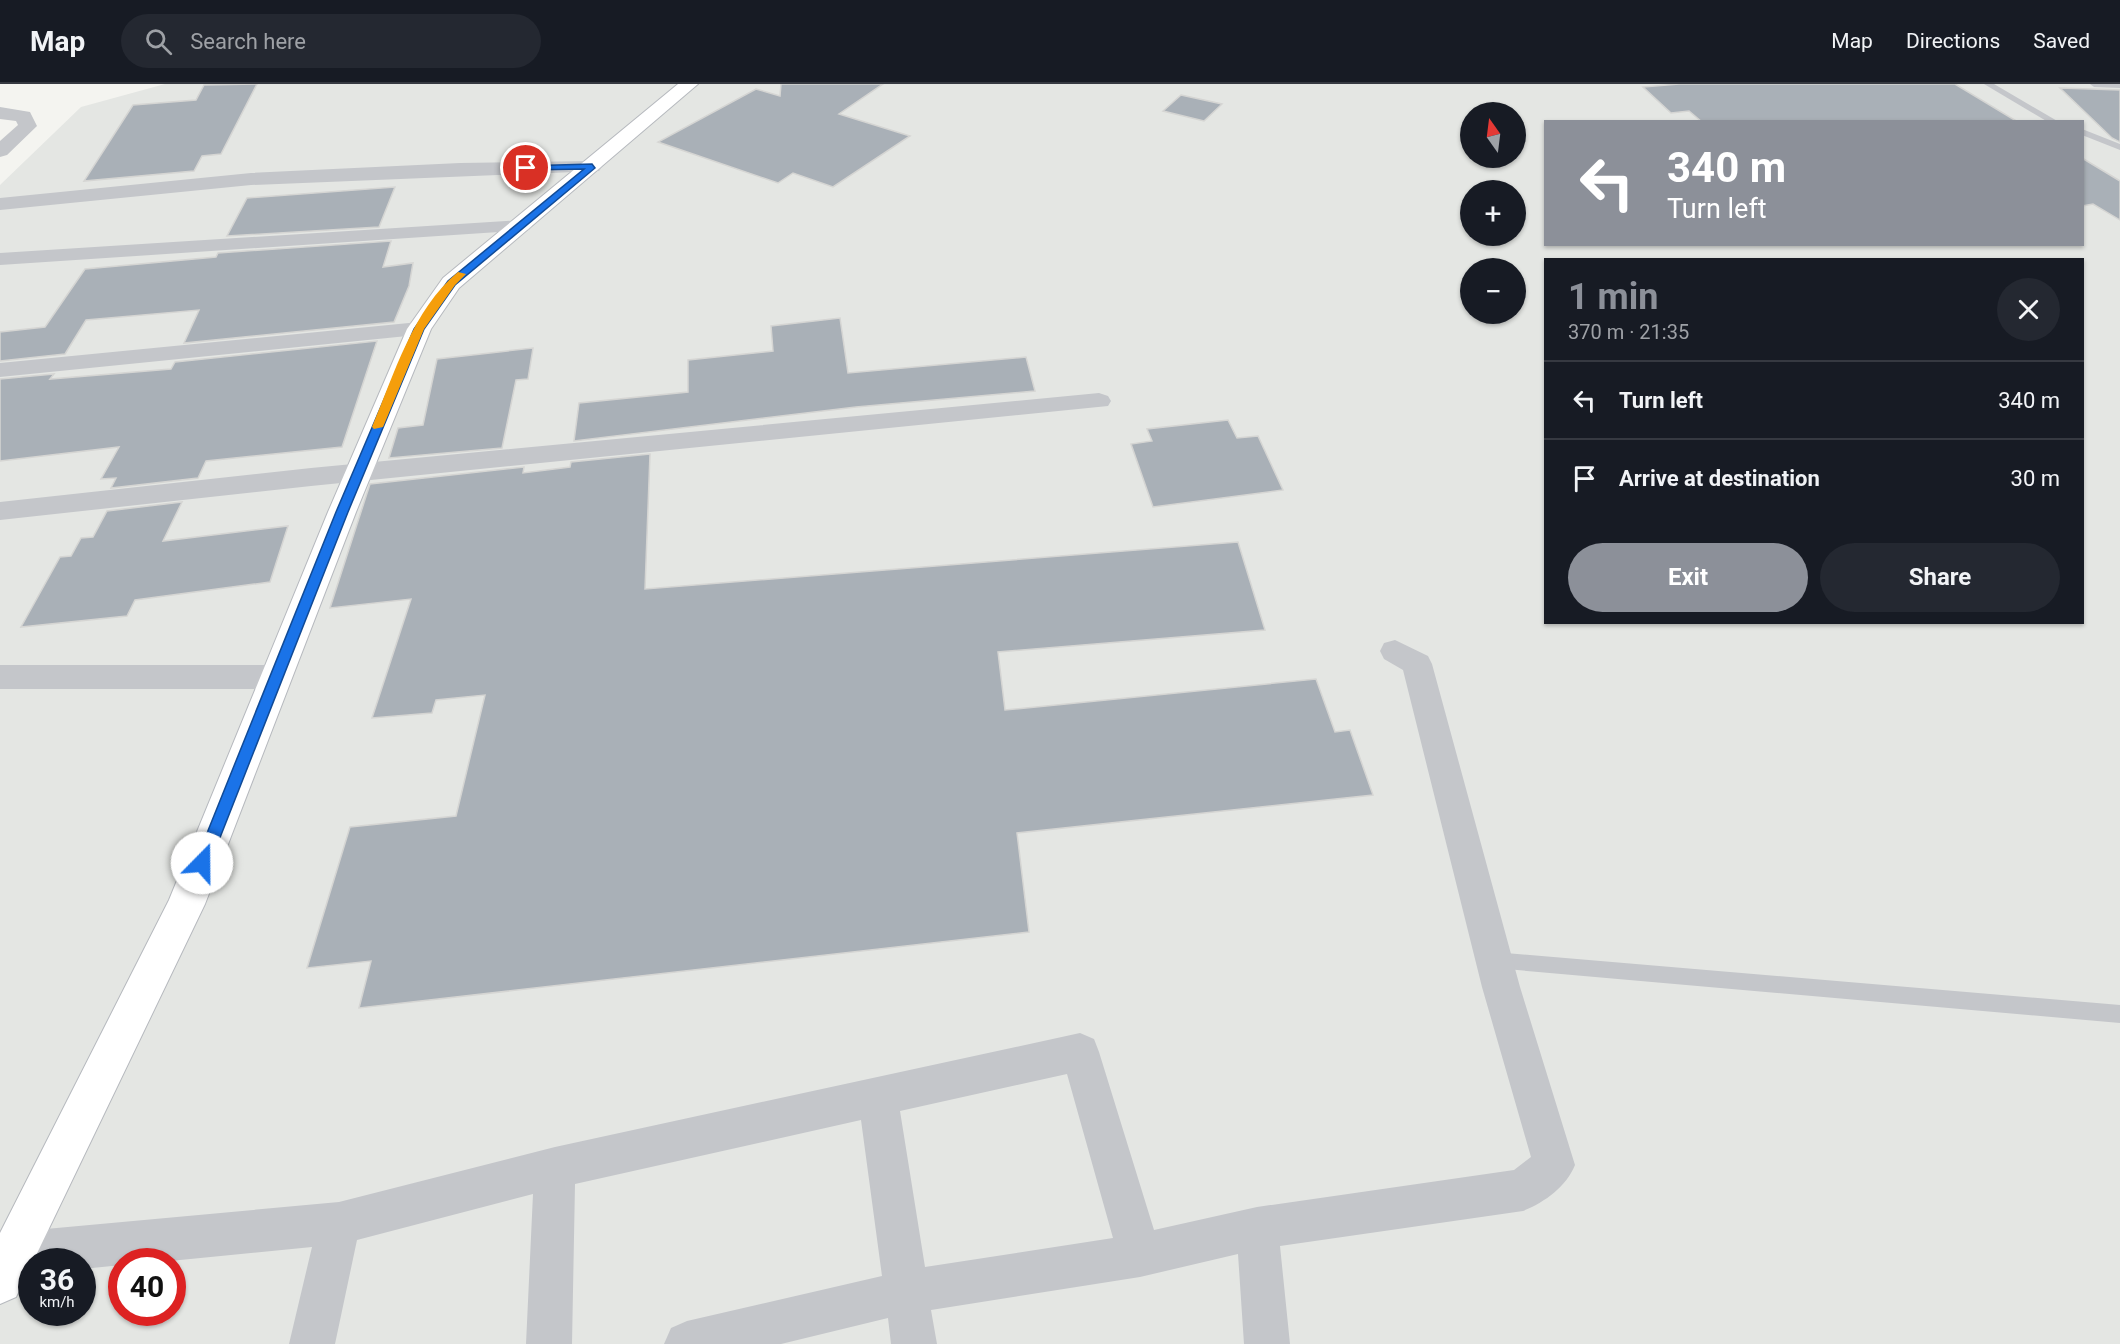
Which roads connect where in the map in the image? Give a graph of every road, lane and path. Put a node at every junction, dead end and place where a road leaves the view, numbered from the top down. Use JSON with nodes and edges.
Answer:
{"nodes":[{"id":1,"x":689,"y":84,"type":"edge"},
{"id":2,"x":1988,"y":84,"type":"edge"},
{"id":3,"x":2094,"y":84,"type":"edge"},
{"id":4,"x":2120,"y":85,"type":"edge"},
{"id":5,"x":0,"y":113,"type":"edge"},
{"id":6,"x":2051,"y":120,"type":"edge"},
{"id":7,"x":2084,"y":133,"type":"edge"},
{"id":8,"x":2120,"y":147,"type":"edge"},
{"id":9,"x":0,"y":151,"type":"edge"},
{"id":10,"x":592,"y":166,"type":"junction"},
{"id":11,"x":0,"y":204,"type":"edge"},
{"id":12,"x":522,"y":226,"type":"junction"},
{"id":13,"x":0,"y":259,"type":"edge"},
{"id":14,"x":419,"y":329,"type":"junction"},
{"id":15,"x":0,"y":370,"type":"edge"},
{"id":16,"x":1099,"y":401,"type":"dead end"},
{"id":17,"x":358,"y":472,"type":"junction"},
{"id":18,"x":0,"y":511,"type":"edge"},
{"id":19,"x":1395,"y":651,"type":"dead end"},
{"id":20,"x":0,"y":677,"type":"edge"},
{"id":21,"x":276,"y":677,"type":"junction"},
{"id":22,"x":1494,"y":960,"type":"junction"},
{"id":23,"x":2120,"y":1014,"type":"edge"},
{"id":24,"x":878,"y":1095,"type":"junction"},
{"id":25,"x":555,"y":1168,"type":"junction"},
{"id":26,"x":339,"y":1223,"type":"junction"},
{"id":27,"x":1257,"y":1228,"type":"junction"},
{"id":28,"x":1140,"y":1255,"type":"junction"},
{"id":29,"x":7,"y":1268,"type":"edge"},
{"id":30,"x":906,"y":1293,"type":"junction"},
{"id":31,"x":312,"y":1344,"type":"edge"},
{"id":32,"x":549,"y":1344,"type":"edge"},
{"id":33,"x":687,"y":1344,"type":"edge"},
{"id":34,"x":914,"y":1344,"type":"edge"},
{"id":35,"x":1267,"y":1344,"type":"edge"}],
"edges":[{"from":1,"to":10,"type":"street"},
{"from":2,"to":6,"type":"lane"},
{"from":3,"to":4,"type":"lane"},
{"from":5,"to":9,"type":"street"},
{"from":7,"to":8,"type":"lane"},
{"from":10,"to":11,"type":"street"},
{"from":10,"to":12,"type":"street"},
{"from":12,"to":13,"type":"street"},
{"from":12,"to":14,"type":"street"},
{"from":14,"to":15,"type":"street"},
{"from":14,"to":17,"type":"street"},
{"from":16,"to":17,"type":"street"},
{"from":17,"to":18,"type":"street"},
{"from":17,"to":21,"type":"street"},
{"from":19,"to":22,"type":"street"},
{"from":20,"to":21,"type":"street"},
{"from":21,"to":29,"type":"street"},
{"from":22,"to":23,"type":"lane"},
{"from":22,"to":27,"type":"street"},
{"from":24,"to":25,"type":"street"},
{"from":24,"to":28,"type":"street"},
{"from":24,"to":30,"type":"street"},
{"from":25,"to":26,"type":"street"},
{"from":25,"to":32,"type":"street"},
{"from":26,"to":29,"type":"street"},
{"from":26,"to":31,"type":"street"},
{"from":27,"to":28,"type":"street"},
{"from":27,"to":35,"type":"street"},
{"from":28,"to":30,"type":"street"},
{"from":30,"to":33,"type":"street"},
{"from":30,"to":34,"type":"street"}]}
